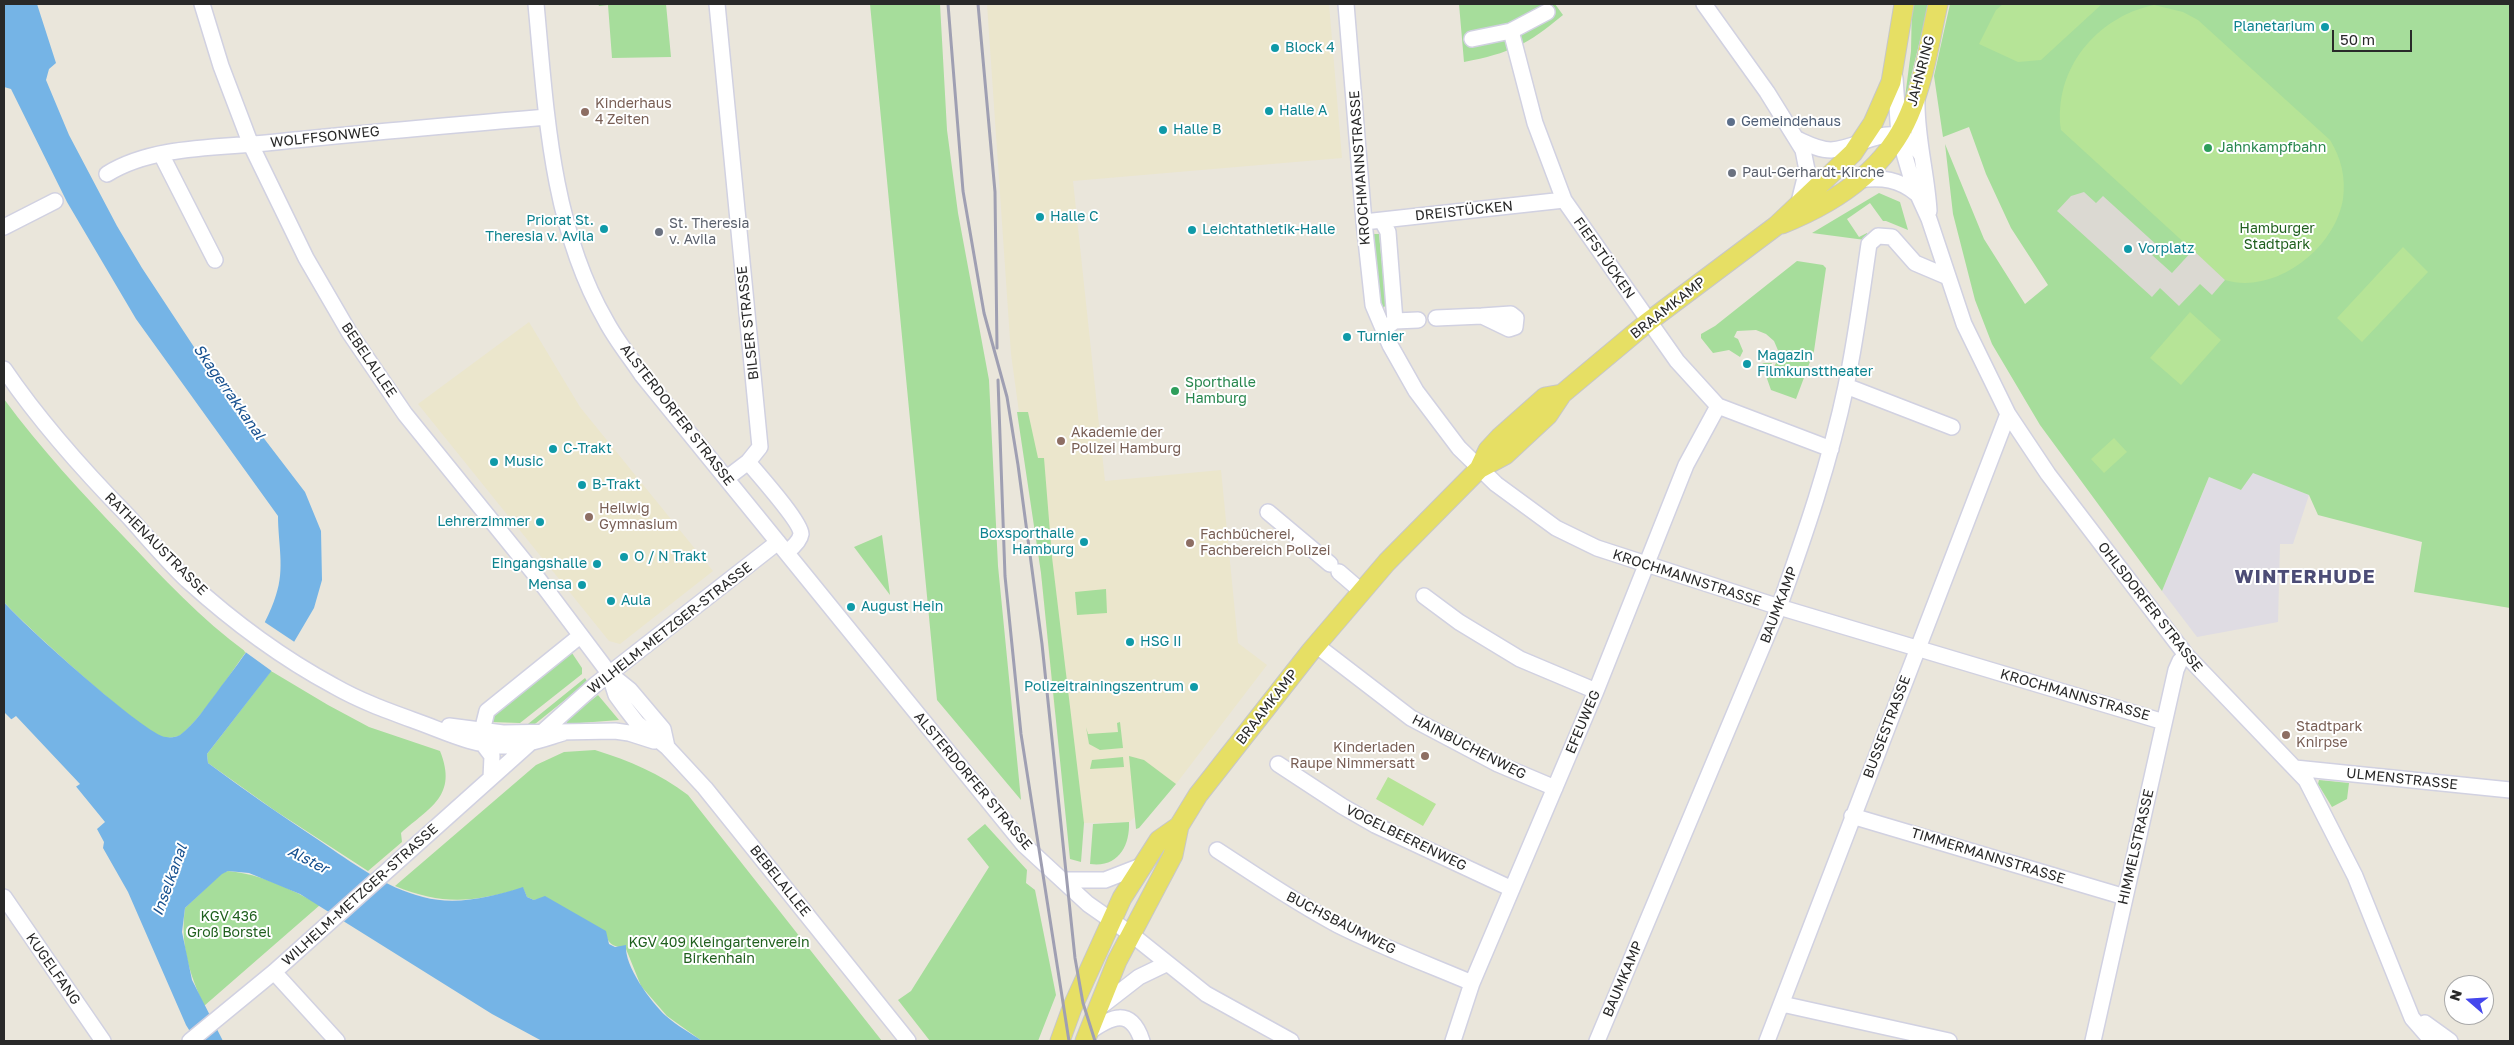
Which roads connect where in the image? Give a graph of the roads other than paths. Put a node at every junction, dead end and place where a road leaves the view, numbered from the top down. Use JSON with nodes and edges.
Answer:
{"nodes":[{"id":1,"x":202,"y":4,"type":"edge"},
{"id":2,"x":536,"y":4,"type":"edge"},
{"id":3,"x":717,"y":4,"type":"edge"},
{"id":4,"x":1346,"y":4,"type":"edge"},
{"id":5,"x":1704,"y":4,"type":"edge"},
{"id":6,"x":1938,"y":4,"type":"edge"},
{"id":7,"x":1547,"y":12,"type":"dead end"},
{"id":8,"x":1903,"y":12,"type":"edge"},
{"id":9,"x":1511,"y":31,"type":"junction"},
{"id":10,"x":1472,"y":39,"type":"dead end"},
{"id":11,"x":1896,"y":61,"type":"junction"},
{"id":12,"x":1918,"y":86,"type":"junction"},
{"id":13,"x":547,"y":117,"type":"junction"},
{"id":14,"x":1898,"y":136,"type":"junction"},
{"id":15,"x":1797,"y":139,"type":"junction"},
{"id":16,"x":1863,"y":140,"type":"junction"},
{"id":17,"x":251,"y":145,"type":"junction"},
{"id":18,"x":161,"y":154,"type":"junction"},
{"id":19,"x":1922,"y":156,"type":"junction"},
{"id":20,"x":107,"y":174,"type":"dead end"},
{"id":21,"x":1859,"y":180,"type":"junction"},
{"id":22,"x":1918,"y":195,"type":"junction"},
{"id":23,"x":1564,"y":200,"type":"junction"},
{"id":24,"x":55,"y":201,"type":"dead end"},
{"id":25,"x":1799,"y":202,"type":"junction"},
{"id":26,"x":1929,"y":219,"type":"junction"},
{"id":27,"x":1382,"y":221,"type":"junction"},
{"id":28,"x":1364,"y":222,"type":"junction"},
{"id":29,"x":1776,"y":226,"type":"junction"},
{"id":30,"x":4,"y":227,"type":"edge"},
{"id":31,"x":215,"y":260,"type":"dead end"},
{"id":32,"x":1948,"y":277,"type":"junction"},
{"id":33,"x":1482,"y":316,"type":"dead end"},
{"id":34,"x":1436,"y":318,"type":"dead end"},
{"id":35,"x":1418,"y":320,"type":"dead end"},
{"id":36,"x":1648,"y":322,"type":"junction"},
{"id":37,"x":1389,"y":325,"type":"junction"},
{"id":38,"x":4,"y":369,"type":"edge"},
{"id":39,"x":1846,"y":386,"type":"junction"},
{"id":40,"x":1718,"y":406,"type":"junction"},
{"id":41,"x":2008,"y":414,"type":"junction"},
{"id":42,"x":1952,"y":427,"type":"dead end"},
{"id":43,"x":1831,"y":448,"type":"junction"},
{"id":44,"x":748,"y":462,"type":"junction"},
{"id":45,"x":1479,"y":469,"type":"junction"},
{"id":46,"x":727,"y":478,"type":"junction"},
{"id":47,"x":1268,"y":512,"type":"dead end"},
{"id":48,"x":782,"y":548,"type":"junction"},
{"id":49,"x":1646,"y":564,"type":"junction"},
{"id":50,"x":1361,"y":591,"type":"junction"},
{"id":51,"x":1424,"y":596,"type":"dead end"},
{"id":52,"x":1779,"y":608,"type":"junction"},
{"id":53,"x":580,"y":636,"type":"junction"},
{"id":54,"x":1316,"y":645,"type":"junction"},
{"id":55,"x":1918,"y":648,"type":"junction"},
{"id":56,"x":2186,"y":655,"type":"junction"},
{"id":57,"x":609,"y":673,"type":"junction"},
{"id":58,"x":1596,"y":691,"type":"junction"},
{"id":59,"x":2164,"y":722,"type":"junction"},
{"id":60,"x":539,"y":733,"type":"junction"},
{"id":61,"x":563,"y":734,"type":"junction"},
{"id":62,"x":482,"y":737,"type":"junction"},
{"id":63,"x":527,"y":744,"type":"junction"},
{"id":64,"x":667,"y":747,"type":"junction"},
{"id":65,"x":1278,"y":764,"type":"dead end"},
{"id":66,"x":2295,"y":768,"type":"junction"},
{"id":67,"x":491,"y":778,"type":"junction"},
{"id":68,"x":1555,"y":788,"type":"junction"},
{"id":69,"x":2510,"y":790,"type":"edge"},
{"id":70,"x":1852,"y":816,"type":"junction"},
{"id":71,"x":1179,"y":826,"type":"junction"},
{"id":72,"x":1217,"y":850,"type":"dead end"},
{"id":73,"x":1141,"y":866,"type":"junction"},
{"id":74,"x":1063,"y":880,"type":"junction"},
{"id":75,"x":1512,"y":888,"type":"junction"},
{"id":76,"x":2125,"y":897,"type":"junction"},
{"id":77,"x":4,"y":898,"type":"edge"},
{"id":78,"x":1110,"y":920,"type":"junction"},
{"id":79,"x":1131,"y":934,"type":"junction"},
{"id":80,"x":1166,"y":964,"type":"junction"},
{"id":81,"x":274,"y":972,"type":"junction"},
{"id":82,"x":1472,"y":983,"type":"junction"},
{"id":83,"x":1782,"y":1004,"type":"junction"},
{"id":84,"x":2407,"y":1006,"type":"junction"},
{"id":85,"x":1099,"y":1008,"type":"junction"},
{"id":86,"x":1087,"y":1037,"type":"edge"},
{"id":87,"x":103,"y":1041,"type":"edge"},
{"id":88,"x":190,"y":1041,"type":"edge"},
{"id":89,"x":337,"y":1041,"type":"edge"},
{"id":90,"x":908,"y":1041,"type":"edge"},
{"id":91,"x":1060,"y":1041,"type":"edge"},
{"id":92,"x":1142,"y":1041,"type":"edge"},
{"id":93,"x":1291,"y":1041,"type":"edge"},
{"id":94,"x":1453,"y":1041,"type":"edge"},
{"id":95,"x":1598,"y":1041,"type":"edge"},
{"id":96,"x":1767,"y":1041,"type":"edge"},
{"id":97,"x":1949,"y":1041,"type":"edge"},
{"id":98,"x":2093,"y":1041,"type":"edge"},
{"id":99,"x":2432,"y":1041,"type":"edge"},
{"id":100,"x":2450,"y":1041,"type":"edge"}],
"edges":[{"from":1,"to":17,"type":"street","name":"BEBELALLEE"},
{"from":2,"to":13,"type":"street","name":"ALSTERDORFER STRASSE"},
{"from":3,"to":44,"type":"street","name":"BILSER STRASSE"},
{"from":4,"to":28,"type":"street","name":"KROCHMANNSTRASSE"},
{"from":5,"to":15,"type":"street"},
{"from":6,"to":12,"type":"main road","name":"JAHNRING"},
{"from":7,"to":9,"type":"street"},
{"from":8,"to":11,"type":"main road","name":"BRAAMKAMP"},
{"from":9,"to":10,"type":"street"},
{"from":9,"to":23,"type":"street","name":"FIEFSTÜCKEN"},
{"from":11,"to":14,"type":"street","name":"OHLSDORFER STRASSE"},
{"from":11,"to":16,"type":"main road","name":"BRAAMKAMP"},
{"from":12,"to":14,"type":"main road","name":"JAHNRING"},
{"from":12,"to":19,"type":"street","name":"OHLSDORFER STRASSE"},
{"from":13,"to":17,"type":"street","name":"WOLFFSONWEG"},
{"from":13,"to":46,"type":"street","name":"ALSTERDORFER STRASSE"},
{"from":14,"to":16,"type":"street"},
{"from":14,"to":19,"type":"street"},
{"from":14,"to":21,"type":"main road","name":"BRAAMKAMP"},
{"from":14,"to":22,"type":"street","name":"OHLSDORFER STRASSE"},
{"from":15,"to":16,"type":"street"},
{"from":15,"to":25,"type":"street"},
{"from":16,"to":25,"type":"main road","name":"BRAAMKAMP"},
{"from":17,"to":18,"type":"street","name":"WOLFFSONWEG"},
{"from":17,"to":53,"type":"street","name":"BEBELALLEE"},
{"from":18,"to":20,"type":"street","name":"WOLFFSONWEG"},
{"from":18,"to":31,"type":"street"},
{"from":19,"to":26,"type":"street","name":"OHLSDORFER STRASSE"},
{"from":21,"to":22,"type":"street"},
{"from":21,"to":29,"type":"main road","name":"BRAAMKAMP"},
{"from":22,"to":26,"type":"street","name":"OHLSDORFER STRASSE"},
{"from":23,"to":27,"type":"street","name":"DREISTÜCKEN"},
{"from":23,"to":36,"type":"street","name":"FIEFSTÜCKEN"},
{"from":24,"to":30,"type":"street"},
{"from":25,"to":29,"type":"main road","name":"BRAAMKAMP"},
{"from":26,"to":32,"type":"street","name":"OHLSDORFER STRASSE"},
{"from":27,"to":28,"type":"street","name":"DREISTÜCKEN"},
{"from":27,"to":37,"type":"street","name":"KROCHMANNSTRASSE"},
{"from":28,"to":37,"type":"street","name":"KROCHMANNSTRASSE"},
{"from":29,"to":36,"type":"main road","name":"BRAAMKAMP"},
{"from":32,"to":39,"type":"street","name":"BAUMKAMP"},
{"from":32,"to":41,"type":"street","name":"OHLSDORFER STRASSE"},
{"from":33,"to":34,"type":"street"},
{"from":35,"to":37,"type":"street"},
{"from":36,"to":40,"type":"street","name":"FIEFSTÜCKEN"},
{"from":36,"to":45,"type":"main road","name":"BRAAMKAMP"},
{"from":37,"to":45,"type":"street","name":"KROCHMANNSTRASSE"},
{"from":38,"to":62,"type":"street","name":"RATHENAUSTRASSE"},
{"from":39,"to":42,"type":"street"},
{"from":39,"to":43,"type":"street","name":"BAUMKAMP"},
{"from":40,"to":43,"type":"street","name":"FIEFSTÜCKEN"},
{"from":40,"to":49,"type":"street","name":"EFEUWEG"},
{"from":41,"to":55,"type":"street","name":"BUSSESTRASSE"},
{"from":41,"to":56,"type":"street","name":"OHLSDORFER STRASSE"},
{"from":43,"to":52,"type":"street","name":"BAUMKAMP"},
{"from":44,"to":46,"type":"street","name":"BILSER STRASSE"},
{"from":44,"to":48,"type":"street","name":"ALSTERDORFER STRASSE"},
{"from":45,"to":49,"type":"street","name":"KROCHMANNSTRASSE"},
{"from":45,"to":50,"type":"main road","name":"BRAAMKAMP"},
{"from":46,"to":48,"type":"street","name":"ALSTERDORFER STRASSE"},
{"from":47,"to":50,"type":"street"},
{"from":48,"to":57,"type":"street","name":"WILHELM-METZGER-STRASSE"},
{"from":48,"to":74,"type":"street","name":"ALSTERDORFER STRASSE"},
{"from":49,"to":52,"type":"street","name":"KROCHMANNSTRASSE"},
{"from":49,"to":58,"type":"street","name":"EFEUWEG"},
{"from":50,"to":54,"type":"main road","name":"BRAAMKAMP"},
{"from":51,"to":58,"type":"street"},
{"from":52,"to":55,"type":"street","name":"KROCHMANNSTRASSE"},
{"from":52,"to":95,"type":"street","name":"BAUMKAMP"},
{"from":53,"to":57,"type":"street","name":"BEBELALLEE"},
{"from":53,"to":62,"type":"street"},
{"from":54,"to":68,"type":"street","name":"HAINBUCHENWEG"},
{"from":54,"to":71,"type":"main road","name":"BRAAMKAMP"},
{"from":55,"to":59,"type":"street","name":"KROCHMANNSTRASSE"},
{"from":55,"to":70,"type":"street","name":"BUSSESTRASSE"},
{"from":56,"to":59,"type":"street","name":"HIMMELSTRASSE"},
{"from":56,"to":66,"type":"street","name":"OHLSDORFER STRASSE"},
{"from":57,"to":60,"type":"street","name":"WILHELM-METZGER-STRASSE"},
{"from":57,"to":64,"type":"street","name":"BEBELALLEE"},
{"from":58,"to":68,"type":"street","name":"EFEUWEG"},
{"from":59,"to":76,"type":"street","name":"HIMMELSTRASSE"},
{"from":60,"to":61,"type":"street","name":"WILHELM-METZGER-STRASSE"},
{"from":60,"to":62,"type":"street","name":"RATHENAUSTRASSE"},
{"from":60,"to":63,"type":"street","name":"WILHELM-METZGER-STRASSE"},
{"from":61,"to":63,"type":"street","name":"WILHELM-METZGER-STRASSE"},
{"from":61,"to":64,"type":"street","name":"WILHELM-METZGER-STRASSE"},
{"from":62,"to":63,"type":"street","name":"RATHENAUSTRASSE"},
{"from":62,"to":67,"type":"street"},
{"from":63,"to":67,"type":"street","name":"WILHELM-METZGER-STRASSE"},
{"from":64,"to":90,"type":"street","name":"BEBELALLEE"},
{"from":65,"to":75,"type":"street","name":"VOGELBEERENWEG"},
{"from":66,"to":69,"type":"street","name":"ULMENSTRASSE"},
{"from":66,"to":84,"type":"street","name":"OHLSDORFER STRASSE"},
{"from":67,"to":81,"type":"street","name":"WILHELM-METZGER-STRASSE"},
{"from":68,"to":75,"type":"street","name":"EFEUWEG"},
{"from":70,"to":76,"type":"street","name":"TIMMERMANNSTRASSE"},
{"from":70,"to":83,"type":"street","name":"BUSSESTRASSE"},
{"from":71,"to":73,"type":"main road","name":"BRAAMKAMP"},
{"from":71,"to":79,"type":"main road","name":"BRAAMKAMP"},
{"from":72,"to":82,"type":"street","name":"BUCHSBAUMWEG"},
{"from":73,"to":74,"type":"street"},
{"from":73,"to":78,"type":"main road","name":"BRAAMKAMP"},
{"from":74,"to":78,"type":"street","name":"ALSTERDORFER STRASSE"},
{"from":75,"to":82,"type":"street","name":"EFEUWEG"},
{"from":76,"to":98,"type":"street","name":"HIMMELSTRASSE"},
{"from":77,"to":87,"type":"street","name":"KUGELFANG"},
{"from":78,"to":79,"type":"street","name":"ALSTERDORFER STRASSE"},
{"from":78,"to":91,"type":"main road","name":"BRAAMKAMP"},
{"from":79,"to":80,"type":"street","name":"ALSTERDORFER STRASSE"},
{"from":79,"to":85,"type":"main road","name":"BRAAMKAMP"},
{"from":80,"to":85,"type":"street"},
{"from":80,"to":93,"type":"street","name":"ALSTERDORFER STRASSE"},
{"from":81,"to":88,"type":"street","name":"WILHELM-METZGER-STRASSE"},
{"from":81,"to":89,"type":"street"},
{"from":82,"to":94,"type":"street","name":"EFEUWEG"},
{"from":83,"to":96,"type":"street","name":"BUSSESTRASSE"},
{"from":83,"to":97,"type":"street"},
{"from":84,"to":99,"type":"street","name":"OHLSDORFER STRASSE"},
{"from":84,"to":100,"type":"street"},
{"from":85,"to":86,"type":"main road","name":"BRAAMKAMP"},
{"from":86,"to":92,"type":"street"}]}
